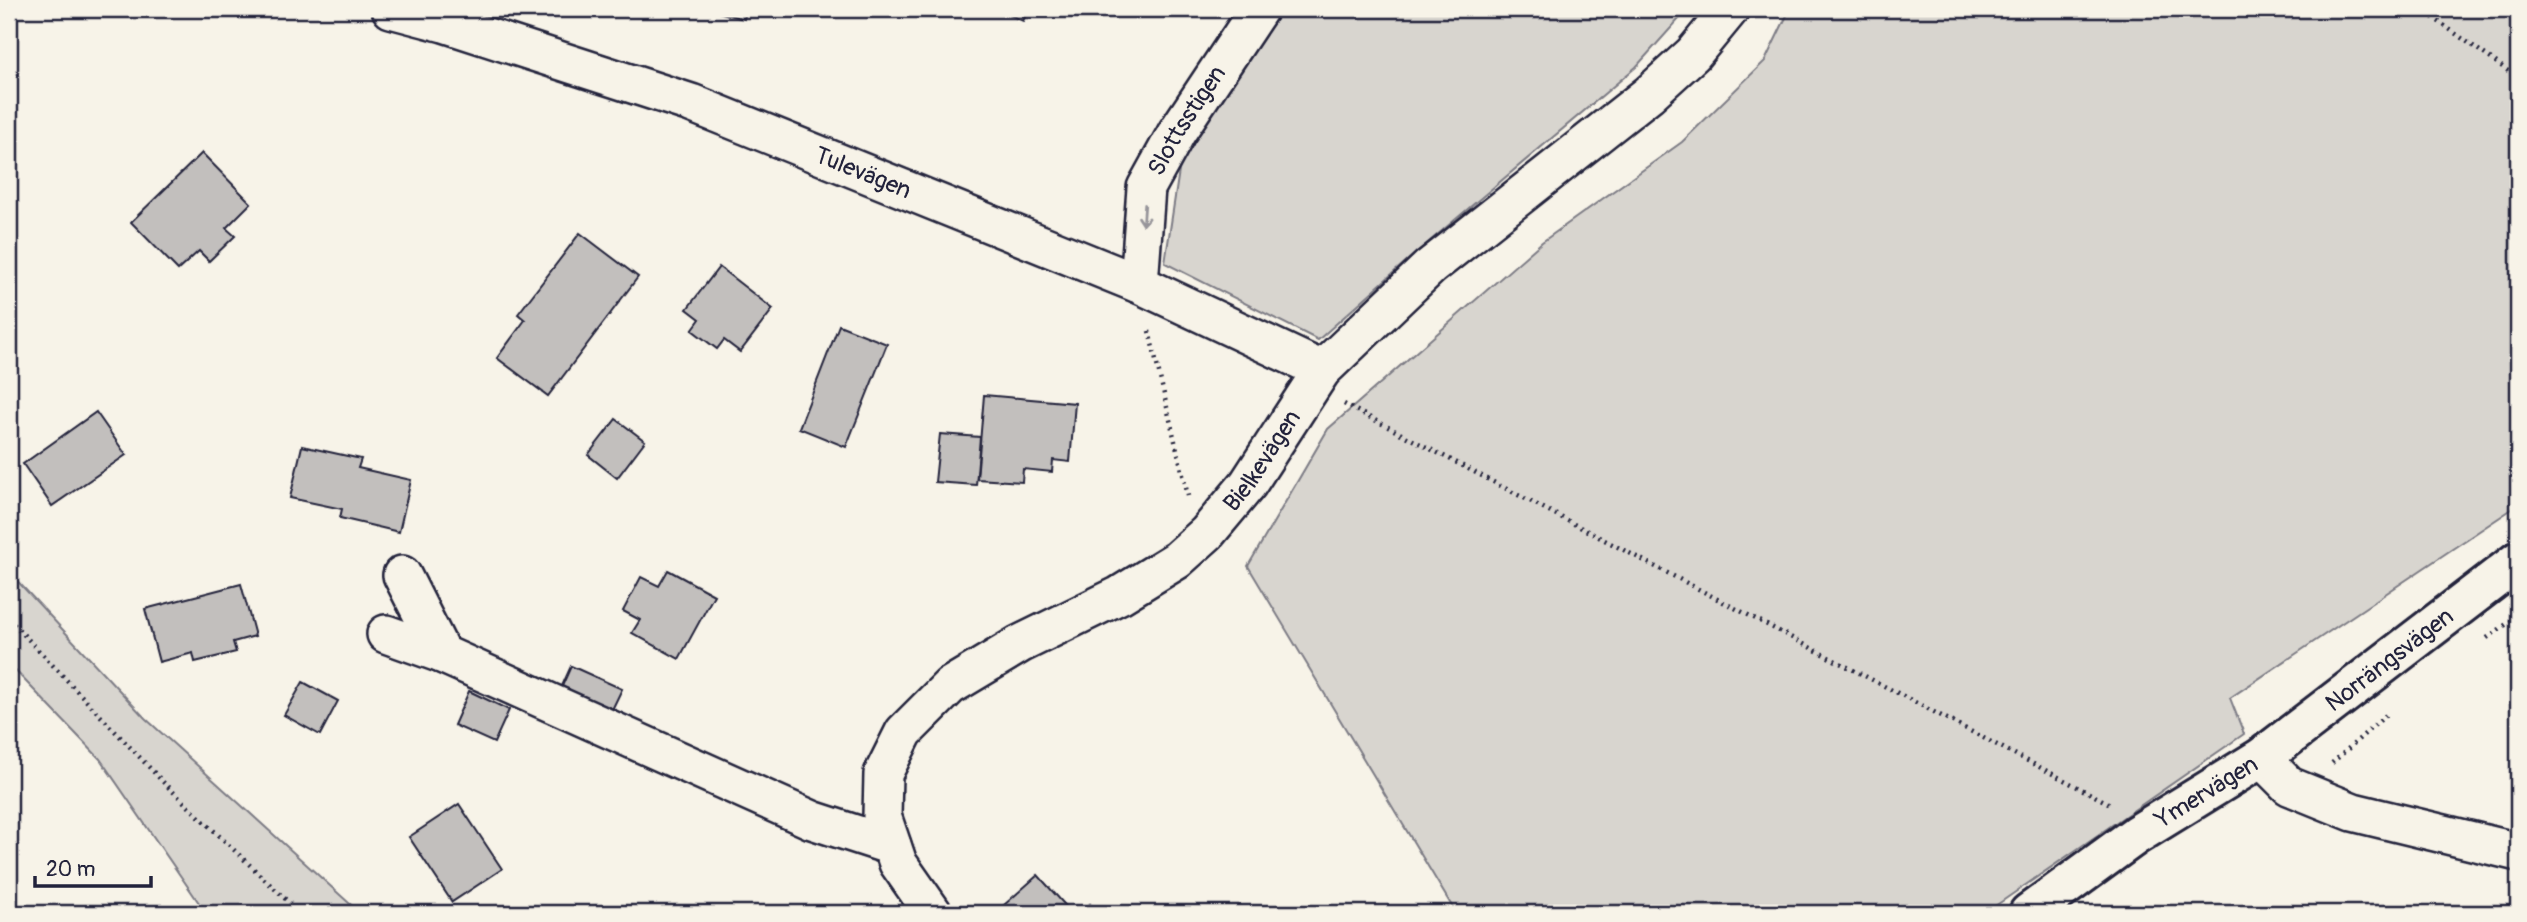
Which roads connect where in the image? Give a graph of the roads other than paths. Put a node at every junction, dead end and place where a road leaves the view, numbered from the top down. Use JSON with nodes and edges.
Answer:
{"nodes":[{"id":1,"x":391,"y":9,"type":"edge"},
{"id":2,"x":1259,"y":9,"type":"edge"},
{"id":3,"x":1730,"y":9,"type":"edge"},
{"id":4,"x":1139,"y":284,"type":"junction"},
{"id":5,"x":1317,"y":379,"type":"junction"},
{"id":6,"x":2518,"y":561,"type":"edge"},
{"id":7,"x":402,"y":575,"type":"dead end"},
{"id":8,"x":386,"y":634,"type":"dead end"},
{"id":9,"x":442,"y":654,"type":"junction"},
{"id":10,"x":2261,"y":758,"type":"junction"},
{"id":11,"x":892,"y":846,"type":"junction"},
{"id":12,"x":2518,"y":852,"type":"edge"},
{"id":13,"x":933,"y":913,"type":"edge"},
{"id":14,"x":2029,"y":913,"type":"edge"}],
"edges":[{"from":1,"to":4,"type":"street","name":"Tulevägen"},
{"from":2,"to":4,"type":"street","name":"Slottsstigen","one_way":true},
{"from":3,"to":5,"type":"street","name":"Bielkevägen"},
{"from":4,"to":5,"type":"street","name":"Tulevägen"},
{"from":5,"to":11,"type":"street","name":"Bielkevägen"},
{"from":6,"to":10,"type":"street","name":"Norrängsvägen"},
{"from":7,"to":9,"type":"street"},
{"from":8,"to":9,"type":"street"},
{"from":9,"to":11,"type":"street"},
{"from":10,"to":12,"type":"street","name":"Ymervägen"},
{"from":10,"to":14,"type":"street","name":"Ymervägen"},
{"from":11,"to":13,"type":"street","name":"Bielkevägen"}]}
